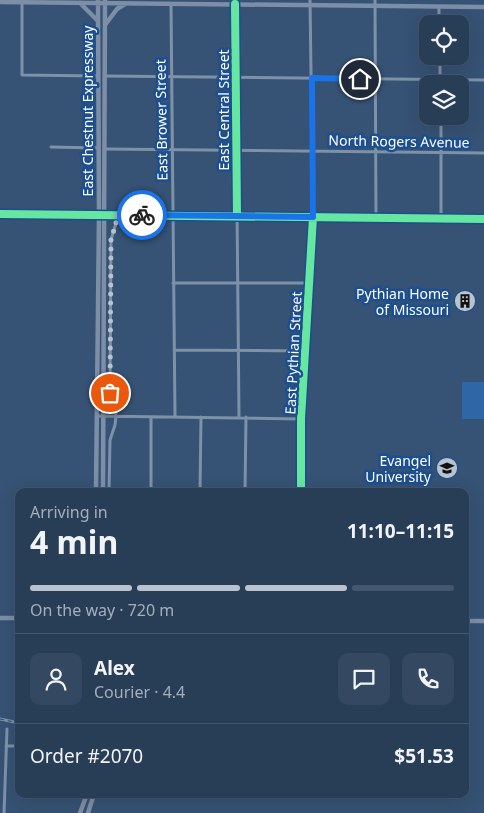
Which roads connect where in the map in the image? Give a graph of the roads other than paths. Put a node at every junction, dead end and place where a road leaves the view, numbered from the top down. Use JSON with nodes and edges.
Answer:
{"nodes":[{"id":1,"x":86,"y":0,"type":"edge"},
{"id":2,"x":120,"y":0,"type":"edge"},
{"id":3,"x":32,"y":1,"type":"edge"},
{"id":4,"x":0,"y":2,"type":"edge"},
{"id":5,"x":22,"y":2,"type":"junction"},
{"id":6,"x":98,"y":2,"type":"edge"},
{"id":7,"x":105,"y":2,"type":"edge"},
{"id":8,"x":235,"y":2,"type":"edge"},
{"id":9,"x":80,"y":3,"type":"junction"},
{"id":10,"x":310,"y":3,"type":"edge"},
{"id":11,"x":375,"y":3,"type":"edge"},
{"id":12,"x":126,"y":4,"type":"junction"},
{"id":13,"x":170,"y":4,"type":"junction"},
{"id":14,"x":439,"y":7,"type":"junction"},
{"id":15,"x":484,"y":7,"type":"edge"},
{"id":16,"x":439,"y":15,"type":"edge"},
{"id":17,"x":98,"y":21,"type":"junction"},
{"id":18,"x":105,"y":25,"type":"junction"},
{"id":19,"x":98,"y":76,"type":"junction"},
{"id":20,"x":104,"y":76,"type":"junction"},
{"id":21,"x":171,"y":76,"type":"junction"},
{"id":22,"x":235,"y":77,"type":"junction"},
{"id":23,"x":312,"y":78,"type":"junction"},
{"id":24,"x":376,"y":79,"type":"junction"},
{"id":25,"x":484,"y":80,"type":"edge"},
{"id":26,"x":419,"y":81,"type":"edge"},
{"id":27,"x":469,"y":81,"type":"edge"},
{"id":28,"x":440,"y":125,"type":"edge"},
{"id":29,"x":51,"y":147,"type":"dead end"},
{"id":30,"x":99,"y":148,"type":"junction"},
{"id":31,"x":105,"y":148,"type":"junction"},
{"id":32,"x":172,"y":149,"type":"junction"},
{"id":33,"x":236,"y":149,"type":"junction"},
{"id":34,"x":312,"y":151,"type":"junction"},
{"id":35,"x":377,"y":151,"type":"junction"},
{"id":36,"x":441,"y":152,"type":"junction"},
{"id":37,"x":484,"y":153,"type":"edge"},
{"id":38,"x":0,"y":214,"type":"edge"},
{"id":39,"x":102,"y":215,"type":"junction"},
{"id":40,"x":116,"y":215,"type":"junction"},
{"id":41,"x":173,"y":215,"type":"junction"},
{"id":42,"x":237,"y":216,"type":"junction"},
{"id":43,"x":313,"y":217,"type":"junction"},
{"id":44,"x":376,"y":218,"type":"junction"},
{"id":45,"x":441,"y":219,"type":"junction"},
{"id":46,"x":484,"y":219,"type":"edge"},
{"id":47,"x":173,"y":283,"type":"junction"},
{"id":48,"x":236,"y":283,"type":"junction"},
{"id":49,"x":310,"y":283,"type":"junction"},
{"id":50,"x":174,"y":350,"type":"junction"},
{"id":51,"x":237,"y":351,"type":"junction"},
{"id":52,"x":306,"y":351,"type":"junction"},
{"id":53,"x":98,"y":416,"type":"junction"},
{"id":54,"x":104,"y":416,"type":"junction"},
{"id":55,"x":116,"y":416,"type":"junction"},
{"id":56,"x":152,"y":416,"type":"junction"},
{"id":57,"x":175,"y":416,"type":"junction"},
{"id":58,"x":201,"y":417,"type":"junction"},
{"id":59,"x":239,"y":417,"type":"junction"},
{"id":60,"x":246,"y":417,"type":"junction"},
{"id":61,"x":301,"y":419,"type":"junction"},
{"id":62,"x":96,"y":488,"type":"edge"},
{"id":63,"x":103,"y":488,"type":"edge"},
{"id":64,"x":109,"y":488,"type":"edge"},
{"id":65,"x":151,"y":488,"type":"edge"},
{"id":66,"x":200,"y":488,"type":"edge"},
{"id":67,"x":245,"y":488,"type":"edge"},
{"id":68,"x":301,"y":488,"type":"edge"},
{"id":69,"x":0,"y":618,"type":"edge"},
{"id":70,"x":15,"y":618,"type":"edge"},
{"id":71,"x":469,"y":621,"type":"edge"},
{"id":72,"x":484,"y":621,"type":"edge"},
{"id":73,"x":7,"y":729,"type":"dead end"},
{"id":74,"x":6,"y":746,"type":"junction"},
{"id":75,"x":15,"y":746,"type":"edge"},
{"id":76,"x":86,"y":798,"type":"edge"},
{"id":77,"x":93,"y":798,"type":"edge"},
{"id":78,"x":4,"y":813,"type":"edge"},
{"id":79,"x":80,"y":813,"type":"edge"},
{"id":80,"x":88,"y":813,"type":"edge"}],
"edges":[{"from":1,"to":9,"type":"main road"},
{"from":2,"to":12,"type":"main road"},
{"from":3,"to":5,"type":"main road"},
{"from":3,"to":9,"type":"main road"},
{"from":4,"to":5,"type":"main road"},
{"from":5,"to":19,"type":"street"},
{"from":6,"to":7,"type":"main road"},
{"from":6,"to":9,"type":"main road"},
{"from":6,"to":17,"type":"main road","name":"East Chestnut Expressway"},
{"from":7,"to":12,"type":"main road"},
{"from":7,"to":18,"type":"main road","name":"East Chestnut Expressway"},
{"from":8,"to":10,"type":"main road"},
{"from":8,"to":13,"type":"main road"},
{"from":8,"to":22,"type":"street","name":"East Central Street"},
{"from":9,"to":17,"type":"main road"},
{"from":10,"to":11,"type":"main road"},
{"from":10,"to":23,"type":"street","name":"East Pythian Street"},
{"from":11,"to":14,"type":"main road"},
{"from":11,"to":24,"type":"street"},
{"from":12,"to":13,"type":"main road"},
{"from":12,"to":18,"type":"main road"},
{"from":13,"to":21,"type":"street","name":"East Brower Street"},
{"from":14,"to":15,"type":"main road"},
{"from":14,"to":16,"type":"street"},
{"from":17,"to":19,"type":"main road","name":"East Chestnut Expressway"},
{"from":18,"to":20,"type":"main road","name":"East Chestnut Expressway"},
{"from":19,"to":30,"type":"main road","name":"East Chestnut Expressway"},
{"from":20,"to":21,"type":"street"},
{"from":20,"to":31,"type":"main road","name":"East Chestnut Expressway"},
{"from":21,"to":22,"type":"street"},
{"from":21,"to":32,"type":"street","name":"East Brower Street"},
{"from":22,"to":23,"type":"street"},
{"from":22,"to":33,"type":"street","name":"East Central Street"},
{"from":23,"to":24,"type":"street"},
{"from":23,"to":34,"type":"street","name":"East Pythian Street"},
{"from":24,"to":26,"type":"street"},
{"from":24,"to":35,"type":"street"},
{"from":25,"to":27,"type":"street"},
{"from":28,"to":36,"type":"street"},
{"from":29,"to":30,"type":"street"},
{"from":30,"to":39,"type":"main road","name":"East Chestnut Expressway"},
{"from":31,"to":32,"type":"street","name":"North Rogers Avenue"},
{"from":31,"to":39,"type":"main road","name":"East Chestnut Expressway"},
{"from":32,"to":33,"type":"street","name":"North Rogers Avenue"},
{"from":32,"to":41,"type":"street","name":"East Brower Street"},
{"from":33,"to":34,"type":"street","name":"North Rogers Avenue"},
{"from":33,"to":42,"type":"street","name":"East Central Street"},
{"from":34,"to":35,"type":"street","name":"North Rogers Avenue"},
{"from":34,"to":43,"type":"street","name":"East Pythian Street"},
{"from":35,"to":36,"type":"street","name":"North Rogers Avenue"},
{"from":35,"to":44,"type":"street"},
{"from":36,"to":37,"type":"street","name":"North Rogers Avenue"},
{"from":36,"to":45,"type":"street"},
{"from":38,"to":39,"type":"street"},
{"from":39,"to":40,"type":"street"},
{"from":39,"to":53,"type":"main road","name":"East Chestnut Expressway"},
{"from":39,"to":54,"type":"main road","name":"East Chestnut Expressway"},
{"from":40,"to":41,"type":"street"},
{"from":40,"to":55,"type":"street"},
{"from":41,"to":42,"type":"street"},
{"from":41,"to":47,"type":"street","name":"East Brower Street"},
{"from":42,"to":43,"type":"street"},
{"from":42,"to":48,"type":"street","name":"East Central Street"},
{"from":43,"to":44,"type":"street"},
{"from":43,"to":49,"type":"street","name":"East Pythian Street"},
{"from":44,"to":45,"type":"street"},
{"from":45,"to":46,"type":"street"},
{"from":47,"to":48,"type":"street"},
{"from":47,"to":50,"type":"street","name":"East Brower Street"},
{"from":48,"to":49,"type":"street"},
{"from":48,"to":51,"type":"street","name":"East Central Street"},
{"from":49,"to":52,"type":"street","name":"East Pythian Street"},
{"from":50,"to":51,"type":"street"},
{"from":50,"to":57,"type":"street","name":"East Brower Street"},
{"from":51,"to":52,"type":"street"},
{"from":51,"to":59,"type":"street","name":"East Central Street"},
{"from":52,"to":61,"type":"street","name":"East Pythian Street"},
{"from":53,"to":54,"type":"street"},
{"from":53,"to":62,"type":"main road","name":"East Chestnut Expressway"},
{"from":54,"to":55,"type":"street"},
{"from":54,"to":63,"type":"main road","name":"East Chestnut Expressway"},
{"from":55,"to":56,"type":"street"},
{"from":55,"to":64,"type":"street"},
{"from":56,"to":57,"type":"street"},
{"from":56,"to":65,"type":"street"},
{"from":57,"to":58,"type":"street"},
{"from":58,"to":59,"type":"street"},
{"from":58,"to":66,"type":"street"},
{"from":59,"to":60,"type":"street"},
{"from":60,"to":61,"type":"street"},
{"from":60,"to":67,"type":"street"},
{"from":61,"to":68,"type":"street","name":"East Pythian Street"},
{"from":69,"to":70,"type":"main road"},
{"from":71,"to":72,"type":"main road"},
{"from":73,"to":74,"type":"street"},
{"from":74,"to":75,"type":"street"},
{"from":74,"to":78,"type":"street"},
{"from":76,"to":79,"type":"main road"},
{"from":77,"to":80,"type":"main road"}]}
